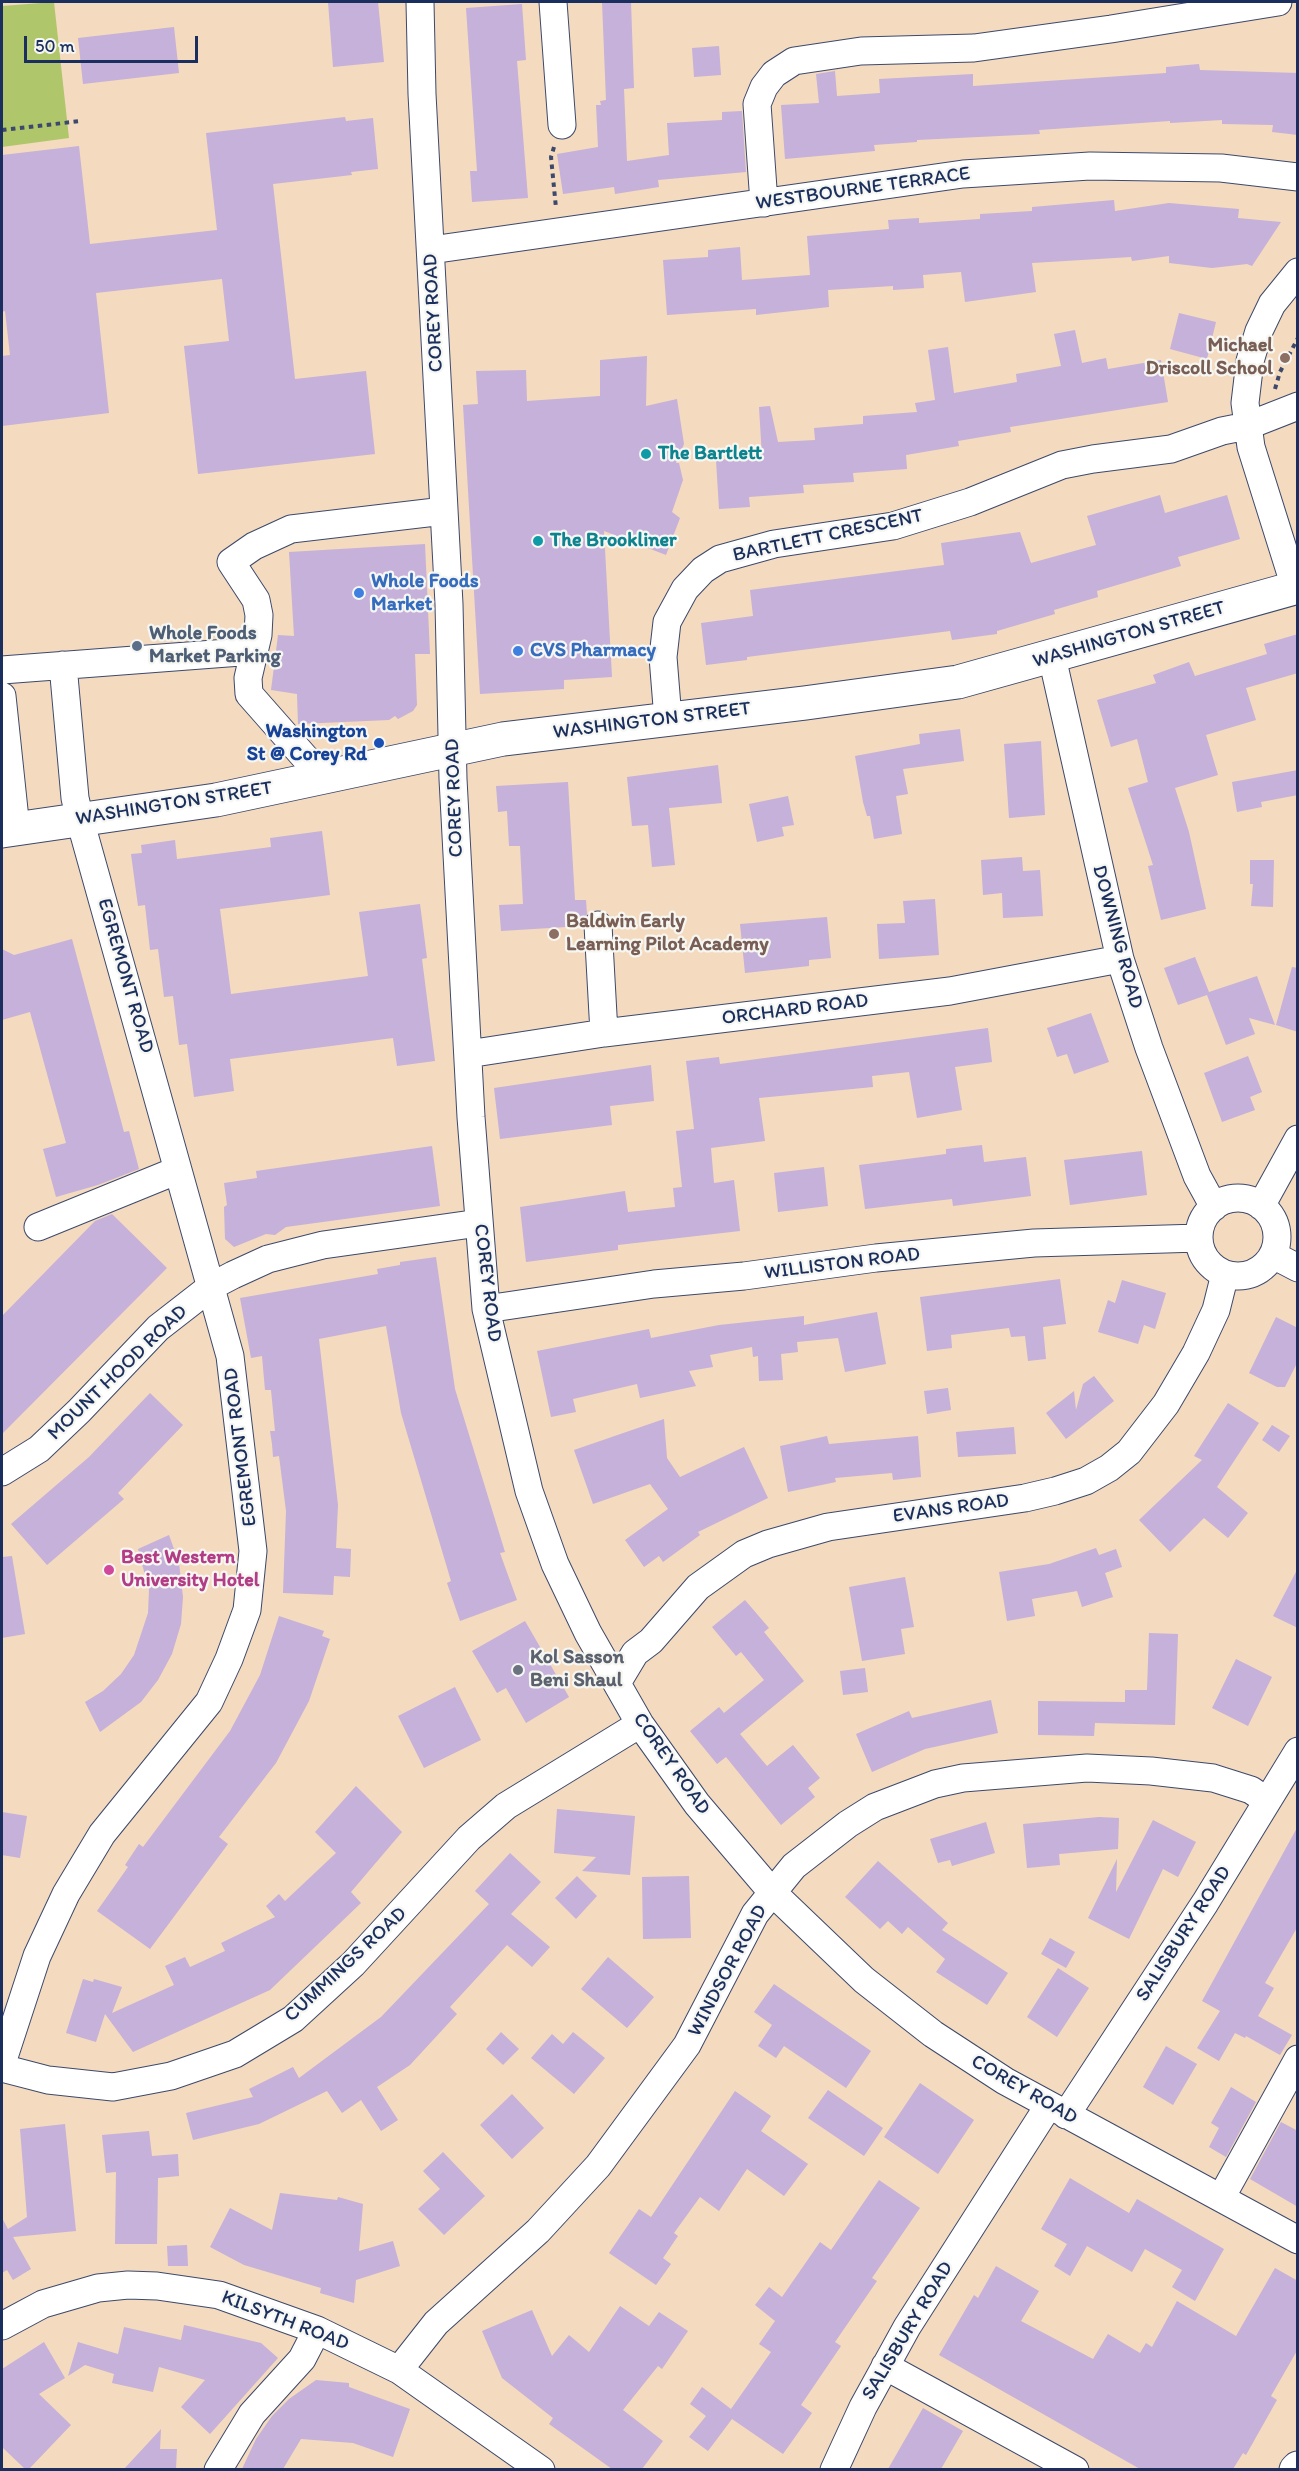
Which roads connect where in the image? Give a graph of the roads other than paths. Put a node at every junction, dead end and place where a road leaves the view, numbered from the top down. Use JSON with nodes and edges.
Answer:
{"nodes":[{"id":1,"x":420,"y":2,"type":"edge"},
{"id":2,"x":553,"y":2,"type":"edge"},
{"id":3,"x":1278,"y":2,"type":"edge"},
{"id":4,"x":562,"y":125,"type":"road end"},
{"id":5,"x":1298,"y":177,"type":"edge"},
{"id":6,"x":764,"y":203,"type":"junction"},
{"id":7,"x":431,"y":250,"type":"junction"},
{"id":8,"x":1298,"y":272,"type":"edge"},
{"id":9,"x":1298,"y":406,"type":"edge"},
{"id":10,"x":1247,"y":426,"type":"junction"},
{"id":11,"x":444,"y":511,"type":"junction"},
{"id":12,"x":1296,"y":587,"type":"edge"},
{"id":13,"x":254,"y":651,"type":"junction"},
{"id":14,"x":1052,"y":657,"type":"junction"},
{"id":15,"x":63,"y":665,"type":"junction"},
{"id":16,"x":2,"y":670,"type":"edge"},
{"id":17,"x":2,"y":696,"type":"edge"},
{"id":18,"x":668,"y":719,"type":"junction"},
{"id":19,"x":453,"y":749,"type":"junction"},
{"id":20,"x":323,"y":778,"type":"junction"},
{"id":21,"x":80,"y":820,"type":"junction"},
{"id":22,"x":9,"y":830,"type":"edge"},
{"id":23,"x":598,"y":925,"type":"dead end"},
{"id":24,"x":1120,"y":959,"type":"junction"},
{"id":25,"x":604,"y":1034,"type":"junction"},
{"id":26,"x":468,"y":1054,"type":"junction"},
{"id":27,"x":1298,"y":1139,"type":"edge"},
{"id":28,"x":178,"y":1170,"type":"junction"},
{"id":29,"x":1261,"y":1206,"type":"junction"},
{"id":30,"x":1214,"y":1207,"type":"junction"},
{"id":31,"x":479,"y":1223,"type":"junction"},
{"id":32,"x":38,"y":1227,"type":"dead end"},
{"id":33,"x":1199,"y":1238,"type":"junction"},
{"id":34,"x":1273,"y":1255,"type":"junction"},
{"id":35,"x":1298,"y":1268,"type":"edge"},
{"id":36,"x":1225,"y":1274,"type":"junction"},
{"id":37,"x":213,"y":1286,"type":"junction"},
{"id":38,"x":486,"y":1309,"type":"junction"},
{"id":39,"x":2,"y":1472,"type":"edge"},
{"id":40,"x":617,"y":1683,"type":"junction"},
{"id":41,"x":640,"y":1724,"type":"junction"},
{"id":42,"x":1298,"y":1751,"type":"edge"},
{"id":43,"x":1267,"y":1801,"type":"junction"},
{"id":44,"x":772,"y":1892,"type":"junction"},
{"id":45,"x":1298,"y":2059,"type":"edge"},
{"id":46,"x":2,"y":2063,"type":"edge"},
{"id":47,"x":2,"y":2068,"type":"edge"},
{"id":48,"x":1058,"y":2110,"type":"junction"},
{"id":49,"x":1221,"y":2198,"type":"junction"},
{"id":50,"x":1298,"y":2240,"type":"edge"},
{"id":51,"x":2,"y":2326,"type":"edge"},
{"id":52,"x":317,"y":2330,"type":"junction"},
{"id":53,"x":885,"y":2366,"type":"junction"},
{"id":54,"x":399,"y":2370,"type":"junction"},
{"id":55,"x":218,"y":2469,"type":"edge"},
{"id":56,"x":541,"y":2469,"type":"edge"},
{"id":57,"x":834,"y":2469,"type":"edge"},
{"id":58,"x":1075,"y":2469,"type":"edge"}],
"edges":[{"from":1,"to":7,"type":"street","name":"COREY ROAD"},
{"from":2,"to":4,"type":"street"},
{"from":3,"to":6,"type":"street"},
{"from":5,"to":6,"type":"street","name":"WESTBOURNE TERRACE"},
{"from":6,"to":7,"type":"street","name":"WESTBOURNE TERRACE"},
{"from":7,"to":11,"type":"street","name":"COREY ROAD"},
{"from":8,"to":10,"type":"street"},
{"from":9,"to":10,"type":"street","name":"BARTLETT CRESCENT"},
{"from":10,"to":12,"type":"street"},
{"from":10,"to":18,"type":"street","name":"BARTLETT CRESCENT"},
{"from":11,"to":13,"type":"street"},
{"from":11,"to":19,"type":"street","name":"COREY ROAD"},
{"from":12,"to":14,"type":"main road","name":"WASHINGTON STREET"},
{"from":13,"to":15,"type":"street"},
{"from":13,"to":20,"type":"street"},
{"from":14,"to":18,"type":"main road","name":"WASHINGTON STREET"},
{"from":14,"to":24,"type":"street","name":"DOWNING ROAD"},
{"from":15,"to":16,"type":"street"},
{"from":15,"to":21,"type":"street","name":"EGREMONT ROAD"},
{"from":17,"to":22,"type":"street"},
{"from":18,"to":19,"type":"main road","name":"WASHINGTON STREET"},
{"from":19,"to":20,"type":"main road","name":"WASHINGTON STREET"},
{"from":19,"to":26,"type":"street","name":"COREY ROAD"},
{"from":20,"to":21,"type":"main road","name":"WASHINGTON STREET"},
{"from":21,"to":22,"type":"main road","name":"WASHINGTON STREET"},
{"from":21,"to":28,"type":"street","name":"EGREMONT ROAD"},
{"from":23,"to":25,"type":"street"},
{"from":24,"to":25,"type":"street","name":"ORCHARD ROAD"},
{"from":24,"to":30,"type":"street","name":"DOWNING ROAD"},
{"from":25,"to":26,"type":"street","name":"ORCHARD ROAD"},
{"from":26,"to":31,"type":"street","name":"COREY ROAD"},
{"from":27,"to":29,"type":"street"},
{"from":28,"to":32,"type":"street"},
{"from":28,"to":37,"type":"street","name":"EGREMONT ROAD"},
{"from":29,"to":30,"type":"street"},
{"from":29,"to":34,"type":"street"},
{"from":30,"to":33,"type":"street"},
{"from":31,"to":37,"type":"street","name":"MOUNT HOOD ROAD"},
{"from":31,"to":38,"type":"street","name":"COREY ROAD"},
{"from":33,"to":36,"type":"street"},
{"from":33,"to":38,"type":"street","name":"WILLISTON ROAD"},
{"from":34,"to":35,"type":"street"},
{"from":34,"to":36,"type":"street"},
{"from":36,"to":40,"type":"street","name":"EVANS ROAD"},
{"from":37,"to":39,"type":"street","name":"MOUNT HOOD ROAD"},
{"from":37,"to":46,"type":"street","name":"EGREMONT ROAD"},
{"from":38,"to":40,"type":"street","name":"COREY ROAD"},
{"from":40,"to":41,"type":"street","name":"COREY ROAD"},
{"from":41,"to":44,"type":"street","name":"COREY ROAD"},
{"from":41,"to":47,"type":"street","name":"CUMMINGS ROAD"},
{"from":42,"to":43,"type":"street","name":"SALISBURY ROAD"},
{"from":43,"to":44,"type":"street","name":"WINDSOR ROAD"},
{"from":43,"to":48,"type":"street","name":"SALISBURY ROAD"},
{"from":44,"to":48,"type":"street","name":"COREY ROAD"},
{"from":44,"to":54,"type":"street","name":"WINDSOR ROAD"},
{"from":45,"to":49,"type":"street"},
{"from":48,"to":49,"type":"street","name":"COREY ROAD"},
{"from":48,"to":53,"type":"street","name":"SALISBURY ROAD"},
{"from":49,"to":50,"type":"street","name":"COREY ROAD"},
{"from":51,"to":52,"type":"street","name":"KILSYTH ROAD"},
{"from":52,"to":54,"type":"street","name":"KILSYTH ROAD"},
{"from":52,"to":55,"type":"street"},
{"from":53,"to":57,"type":"street","name":"SALISBURY ROAD"},
{"from":53,"to":58,"type":"street"},
{"from":54,"to":56,"type":"street","name":"KILSYTH ROAD"}]}
